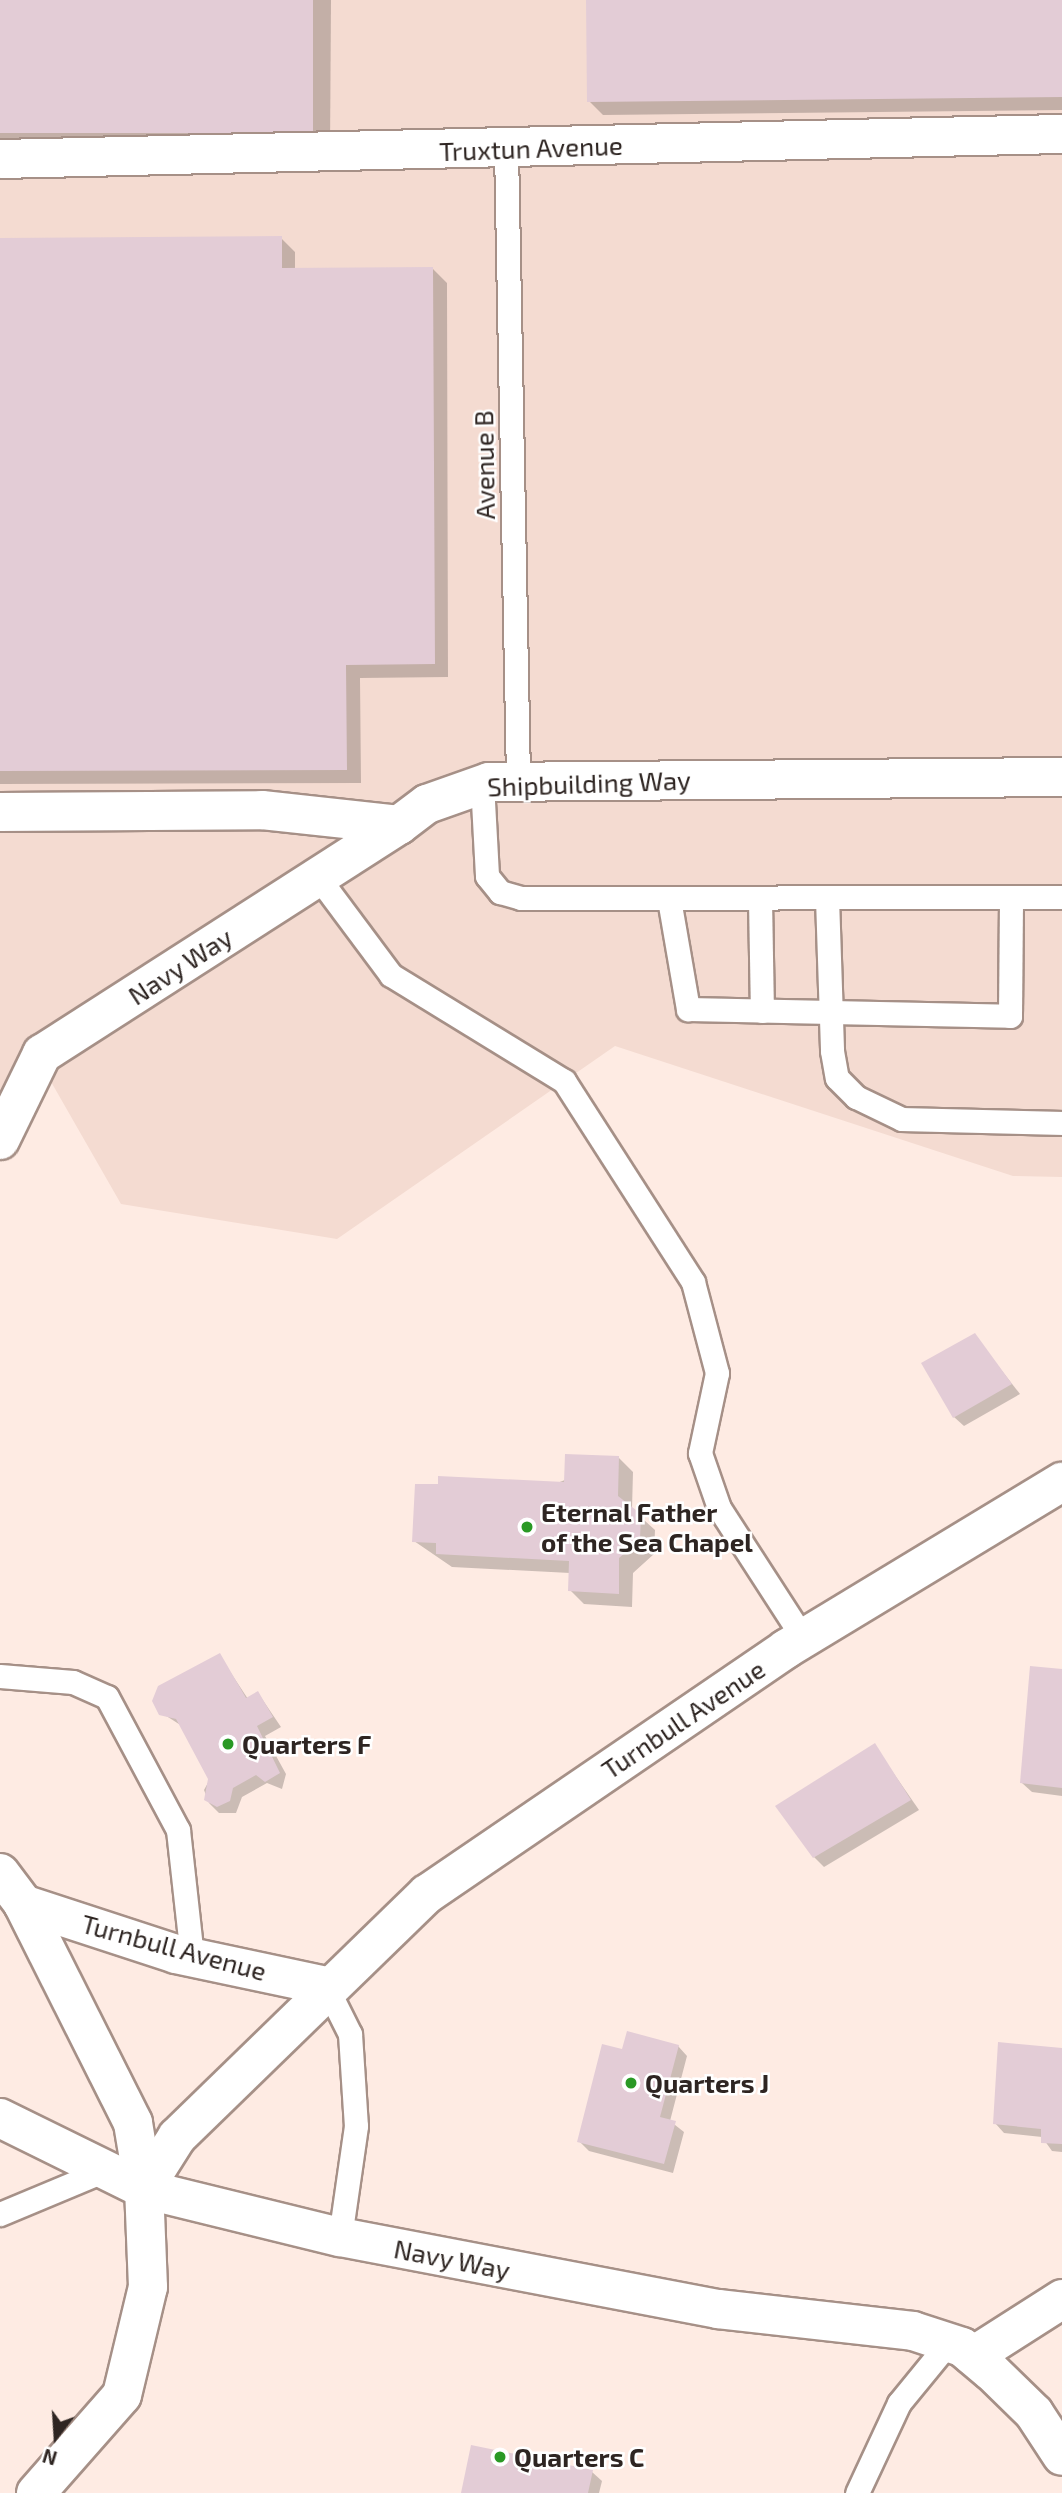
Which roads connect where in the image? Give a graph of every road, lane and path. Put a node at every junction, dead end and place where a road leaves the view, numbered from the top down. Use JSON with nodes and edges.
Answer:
{"nodes":[{"id":1,"x":1062,"y":134,"type":"edge"},
{"id":2,"x":506,"y":148,"type":"junction"},
{"id":3,"x":0,"y":159,"type":"edge"},
{"id":4,"x":1062,"y":777,"type":"edge"},
{"id":5,"x":500,"y":782,"type":"junction"},
{"id":6,"x":0,"y":812,"type":"edge"},
{"id":7,"x":399,"y":825,"type":"junction"},
{"id":8,"x":318,"y":877,"type":"junction"},
{"id":9,"x":1011,"y":897,"type":"junction"},
{"id":10,"x":1062,"y":897,"type":"edge"},
{"id":11,"x":827,"y":898,"type":"junction"},
{"id":12,"x":760,"y":899,"type":"junction"},
{"id":13,"x":669,"y":900,"type":"junction"},
{"id":14,"x":762,"y":1011,"type":"junction"},
{"id":15,"x":830,"y":1013,"type":"junction"},
{"id":16,"x":1062,"y":1123,"type":"edge"},
{"id":17,"x":0,"y":1140,"type":"edge"},
{"id":18,"x":1062,"y":1482,"type":"edge"},
{"id":19,"x":803,"y":1638,"type":"junction"},
{"id":20,"x":0,"y":1676,"type":"edge"},
{"id":21,"x":0,"y":1873,"type":"edge"},
{"id":22,"x":23,"y":1904,"type":"junction"},
{"id":23,"x":192,"y":1958,"type":"junction"},
{"id":24,"x":326,"y":1986,"type":"junction"},
{"id":25,"x":0,"y":2118,"type":"edge"},
{"id":26,"x":105,"y":2170,"type":"junction"},
{"id":27,"x":144,"y":2189,"type":"junction"},
{"id":28,"x":0,"y":2214,"type":"edge"},
{"id":29,"x":340,"y":2237,"type":"junction"},
{"id":30,"x":1062,"y":2299,"type":"edge"},
{"id":31,"x":961,"y":2349,"type":"junction"},
{"id":32,"x":1062,"y":2456,"type":"edge"},
{"id":33,"x":36,"y":2493,"type":"edge"},
{"id":34,"x":857,"y":2493,"type":"edge"}],
"edges":[{"from":1,"to":2,"type":"street","name":"Truxtun Avenue"},
{"from":2,"to":3,"type":"street","name":"Truxtun Avenue"},
{"from":2,"to":5,"type":"lane","name":"Avenue B"},
{"from":4,"to":5,"type":"street","name":"Shipbuilding Way"},
{"from":5,"to":7,"type":"street","name":"Shipbuilding Way"},
{"from":5,"to":13,"type":"lane","name":"Avenue B"},
{"from":6,"to":7,"type":"street"},
{"from":7,"to":8,"type":"street","name":"Navy Way"},
{"from":8,"to":17,"type":"street","name":"Navy Way"},
{"from":8,"to":19,"type":"lane"},
{"from":9,"to":10,"type":"lane"},
{"from":9,"to":11,"type":"lane"},
{"from":9,"to":15,"type":"lane"},
{"from":11,"to":12,"type":"lane"},
{"from":11,"to":15,"type":"lane"},
{"from":12,"to":13,"type":"lane"},
{"from":12,"to":14,"type":"lane"},
{"from":13,"to":14,"type":"lane"},
{"from":14,"to":15,"type":"lane"},
{"from":15,"to":16,"type":"lane"},
{"from":18,"to":19,"type":"street","name":"Turnbull Avenue"},
{"from":19,"to":24,"type":"street","name":"Turnbull Avenue"},
{"from":20,"to":23,"type":"lane"},
{"from":21,"to":22,"type":"street"},
{"from":22,"to":23,"type":"street","name":"Turnbull Avenue"},
{"from":22,"to":27,"type":"street"},
{"from":23,"to":24,"type":"street","name":"Turnbull Avenue"},
{"from":24,"to":27,"type":"street","name":"Turnbull Avenue"},
{"from":24,"to":29,"type":"lane"},
{"from":25,"to":26,"type":"street"},
{"from":26,"to":27,"type":"street"},
{"from":26,"to":28,"type":"lane"},
{"from":27,"to":29,"type":"street","name":"Navy Way"},
{"from":27,"to":33,"type":"street"},
{"from":29,"to":31,"type":"street","name":"Navy Way"},
{"from":30,"to":31,"type":"street"},
{"from":31,"to":32,"type":"street","name":"Navy Way"},
{"from":31,"to":34,"type":"lane"}]}
